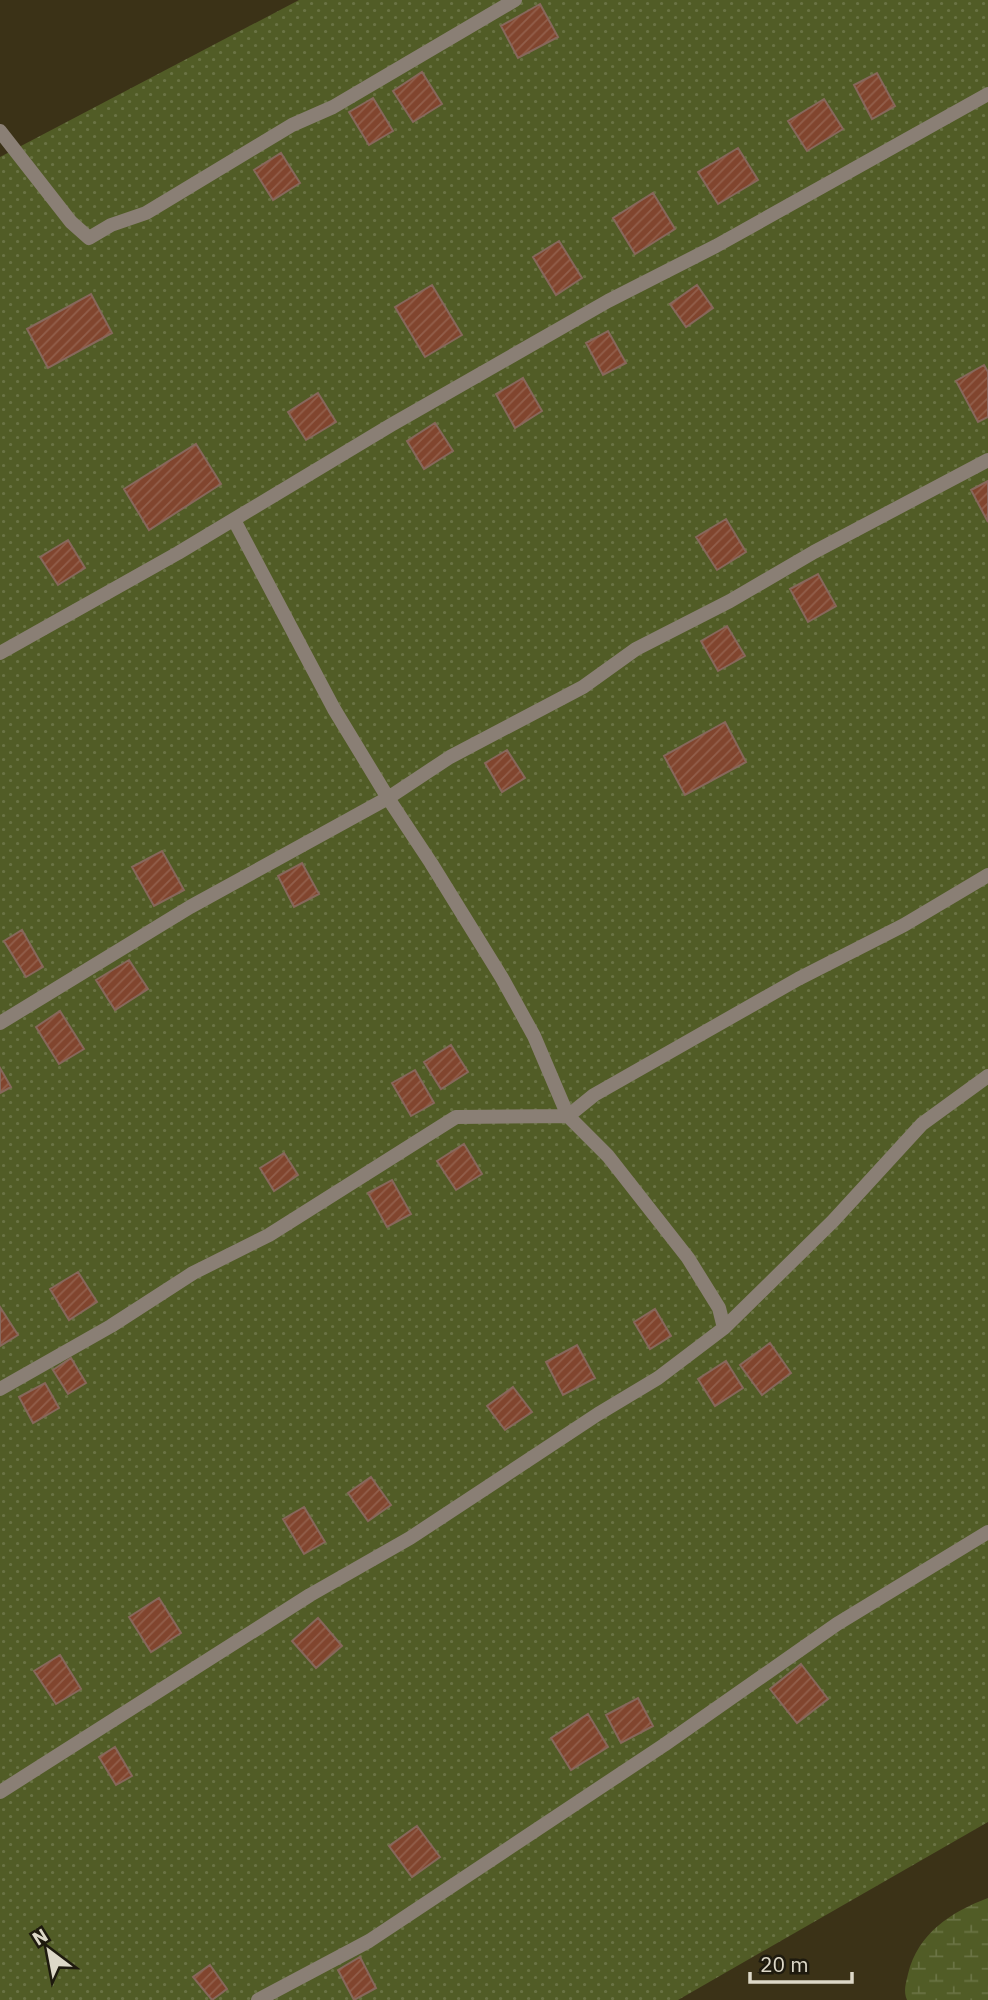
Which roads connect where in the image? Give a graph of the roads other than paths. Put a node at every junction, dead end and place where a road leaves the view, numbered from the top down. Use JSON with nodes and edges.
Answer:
{"nodes":[{"id":1,"x":515,"y":0,"type":"edge"},
{"id":2,"x":988,"y":94,"type":"edge"},
{"id":3,"x":0,"y":131,"type":"edge"},
{"id":4,"x":988,"y":460,"type":"edge"},
{"id":5,"x":234,"y":520,"type":"junction"},
{"id":6,"x":0,"y":653,"type":"edge"},
{"id":7,"x":388,"y":798,"type":"junction"},
{"id":8,"x":988,"y":874,"type":"edge"},
{"id":9,"x":0,"y":1023,"type":"edge"},
{"id":10,"x":988,"y":1076,"type":"edge"},
{"id":11,"x":568,"y":1116,"type":"junction"},
{"id":12,"x":724,"y":1328,"type":"junction"},
{"id":13,"x":0,"y":1389,"type":"edge"},
{"id":14,"x":988,"y":1532,"type":"edge"},
{"id":15,"x":0,"y":1791,"type":"edge"},
{"id":16,"x":258,"y":2000,"type":"edge"}],
"edges":[{"from":1,"to":3,"type":"street"},
{"from":2,"to":5,"type":"street"},
{"from":4,"to":7,"type":"street"},
{"from":5,"to":6,"type":"street"},
{"from":5,"to":7,"type":"street"},
{"from":7,"to":9,"type":"street"},
{"from":7,"to":11,"type":"street"},
{"from":8,"to":11,"type":"street"},
{"from":10,"to":12,"type":"street"},
{"from":11,"to":12,"type":"street"},
{"from":11,"to":13,"type":"street"},
{"from":12,"to":15,"type":"street"},
{"from":14,"to":16,"type":"street"}]}
